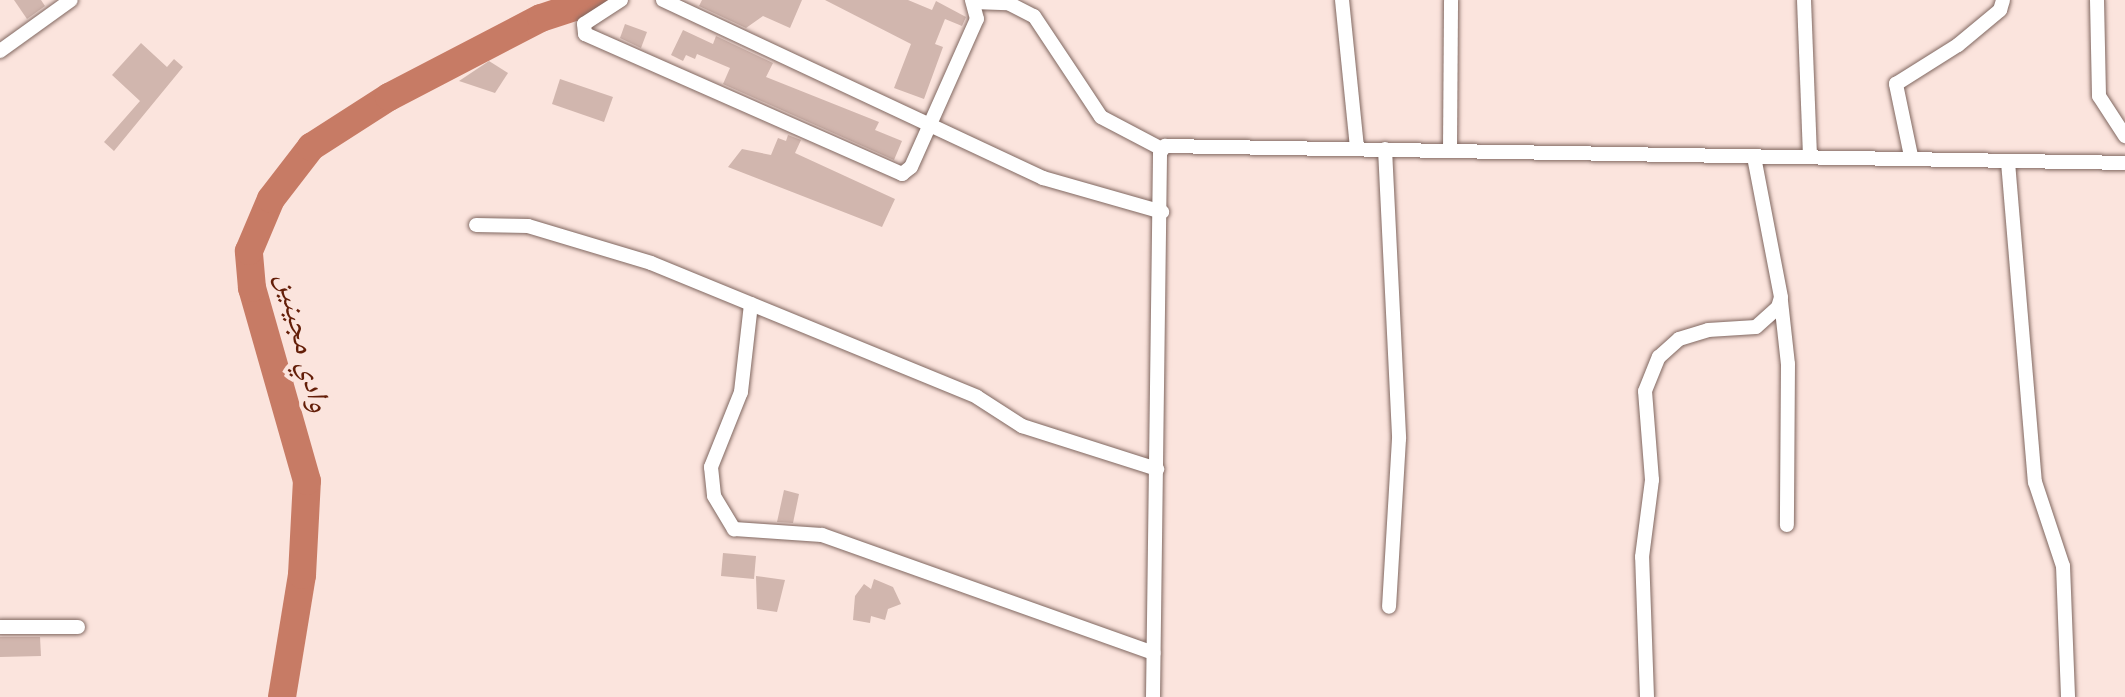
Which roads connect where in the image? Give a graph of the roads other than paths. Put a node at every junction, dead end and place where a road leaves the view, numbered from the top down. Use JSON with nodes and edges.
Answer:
{"nodes":[{"id":1,"x":71,"y":0,"type":"edge"},
{"id":2,"x":621,"y":0,"type":"edge"},
{"id":3,"x":663,"y":0,"type":"edge"},
{"id":4,"x":1342,"y":0,"type":"edge"},
{"id":5,"x":1451,"y":0,"type":"edge"},
{"id":6,"x":1804,"y":0,"type":"edge"},
{"id":7,"x":2003,"y":0,"type":"edge"},
{"id":8,"x":2097,"y":0,"type":"edge"},
{"id":9,"x":973,"y":1,"type":"edge"},
{"id":10,"x":0,"y":51,"type":"edge"},
{"id":11,"x":928,"y":123,"type":"junction"},
{"id":12,"x":2125,"y":136,"type":"edge"},
{"id":13,"x":1357,"y":148,"type":"junction"},
{"id":14,"x":1162,"y":149,"type":"junction"},
{"id":15,"x":1385,"y":149,"type":"junction"},
{"id":16,"x":1450,"y":150,"type":"junction"},
{"id":17,"x":1911,"y":156,"type":"junction"},
{"id":18,"x":1754,"y":157,"type":"junction"},
{"id":19,"x":1810,"y":157,"type":"junction"},
{"id":20,"x":2008,"y":162,"type":"junction"},
{"id":21,"x":2125,"y":163,"type":"edge"},
{"id":22,"x":1162,"y":212,"type":"junction"},
{"id":23,"x":476,"y":225,"type":"dead end"},
{"id":24,"x":1781,"y":297,"type":"junction"},
{"id":25,"x":751,"y":304,"type":"junction"},
{"id":26,"x":1157,"y":469,"type":"junction"},
{"id":27,"x":1787,"y":525,"type":"dead end"},
{"id":28,"x":1389,"y":607,"type":"dead end"},
{"id":29,"x":0,"y":627,"type":"edge"},
{"id":30,"x":78,"y":627,"type":"dead end"},
{"id":31,"x":1154,"y":653,"type":"junction"},
{"id":32,"x":1153,"y":697,"type":"edge"},
{"id":33,"x":1647,"y":697,"type":"edge"},
{"id":34,"x":2068,"y":697,"type":"edge"}],
"edges":[{"from":1,"to":10,"type":"street"},
{"from":2,"to":11,"type":"street"},
{"from":3,"to":11,"type":"street"},
{"from":4,"to":13,"type":"street"},
{"from":5,"to":16,"type":"street"},
{"from":6,"to":19,"type":"street"},
{"from":7,"to":17,"type":"street"},
{"from":8,"to":12,"type":"street"},
{"from":9,"to":11,"type":"street"},
{"from":9,"to":14,"type":"street"},
{"from":11,"to":22,"type":"street"},
{"from":13,"to":14,"type":"street"},
{"from":13,"to":15,"type":"street"},
{"from":14,"to":22,"type":"street"},
{"from":15,"to":16,"type":"street"},
{"from":15,"to":28,"type":"street"},
{"from":16,"to":18,"type":"street"},
{"from":17,"to":19,"type":"street"},
{"from":17,"to":20,"type":"street"},
{"from":18,"to":19,"type":"street"},
{"from":18,"to":24,"type":"street"},
{"from":20,"to":21,"type":"street"},
{"from":20,"to":34,"type":"street"},
{"from":22,"to":26,"type":"street"},
{"from":23,"to":25,"type":"street"},
{"from":24,"to":27,"type":"street"},
{"from":24,"to":33,"type":"street"},
{"from":25,"to":26,"type":"street"},
{"from":25,"to":31,"type":"street"},
{"from":26,"to":31,"type":"street"},
{"from":29,"to":30,"type":"street"},
{"from":31,"to":32,"type":"street"}]}
